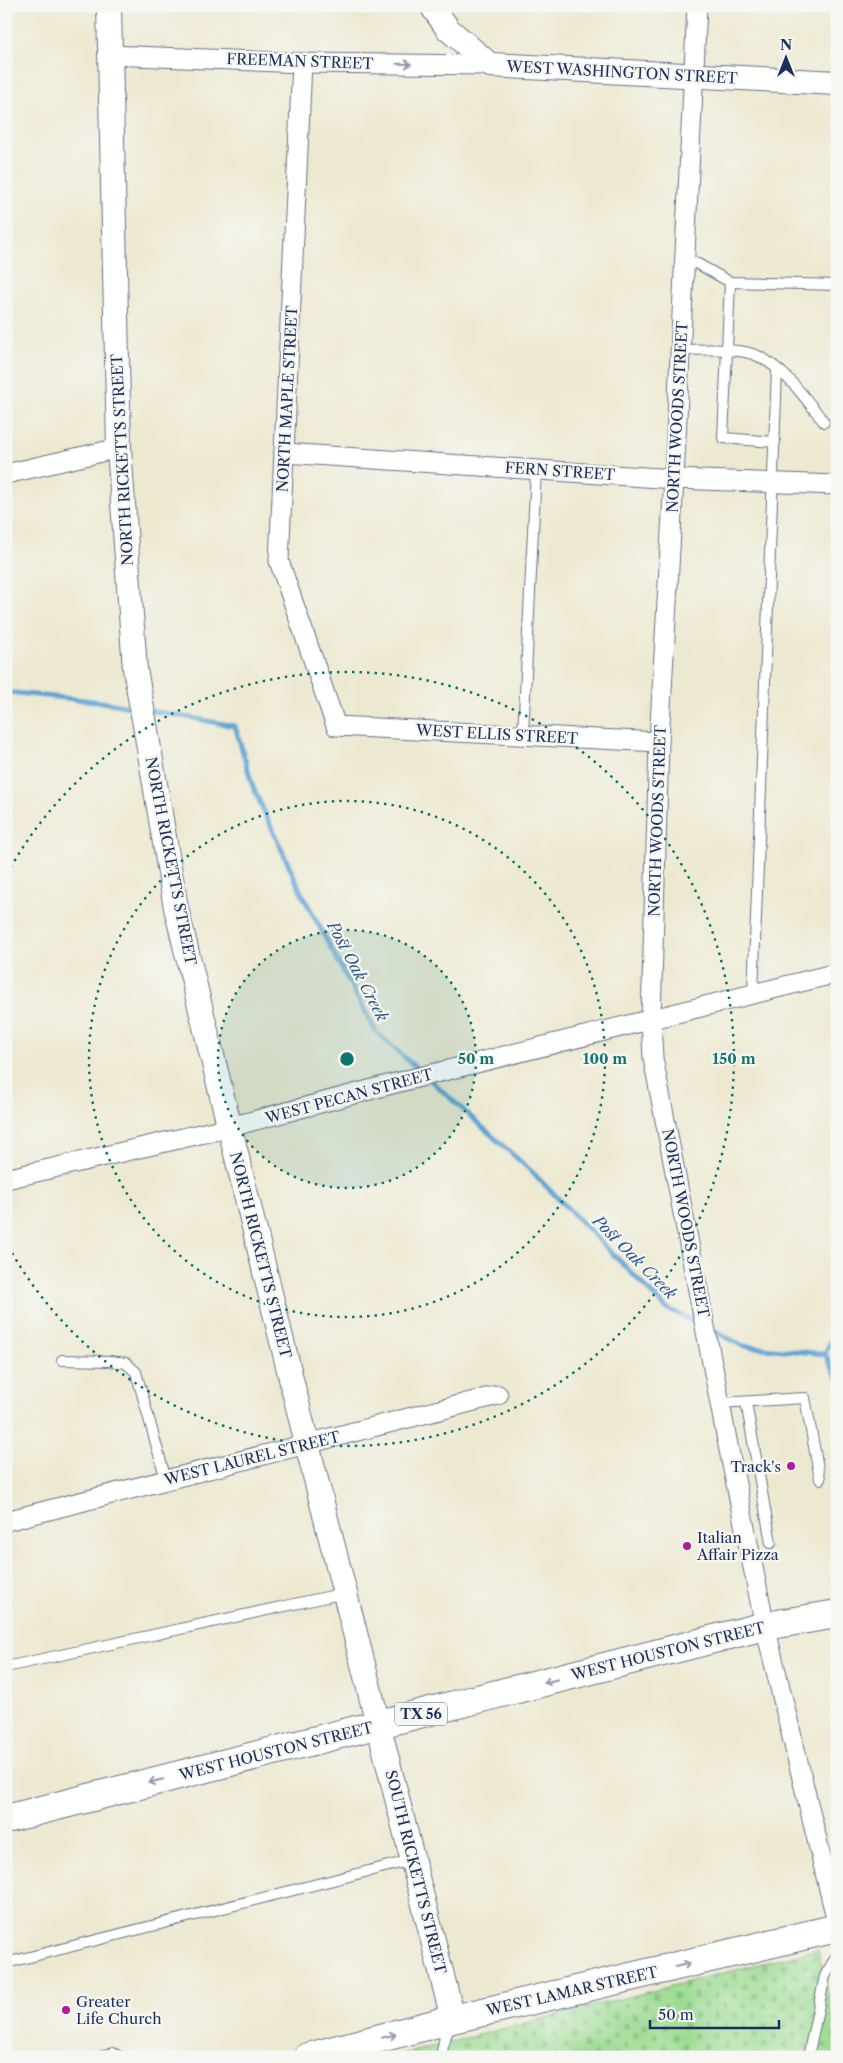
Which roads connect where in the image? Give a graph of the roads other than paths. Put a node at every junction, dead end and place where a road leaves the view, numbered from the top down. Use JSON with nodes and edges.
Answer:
{"nodes":[{"id":1,"x":109,"y":6,"type":"edge"},
{"id":2,"x":432,"y":6,"type":"edge"},
{"id":3,"x":697,"y":6,"type":"edge"},
{"id":4,"x":110,"y":55,"type":"junction"},
{"id":5,"x":302,"y":63,"type":"junction"},
{"id":6,"x":490,"y":65,"type":"junction"},
{"id":7,"x":694,"y":75,"type":"junction"},
{"id":8,"x":837,"y":83,"type":"edge"},
{"id":9,"x":685,"y":260,"type":"junction"},
{"id":10,"x":730,"y":282,"type":"junction"},
{"id":11,"x":837,"y":285,"type":"edge"},
{"id":12,"x":681,"y":350,"type":"junction"},
{"id":13,"x":727,"y":351,"type":"junction"},
{"id":14,"x":777,"y":370,"type":"junction"},
{"id":15,"x":824,"y":422,"type":"dead end"},
{"id":16,"x":775,"y":442,"type":"junction"},
{"id":17,"x":119,"y":448,"type":"junction"},
{"id":18,"x":284,"y":453,"type":"junction"},
{"id":19,"x":536,"y":470,"type":"junction"},
{"id":20,"x":6,"y":474,"type":"edge"},
{"id":21,"x":674,"y":479,"type":"junction"},
{"id":22,"x":774,"y":482,"type":"junction"},
{"id":23,"x":837,"y":485,"type":"edge"},
{"id":24,"x":336,"y":726,"type":"joint"},
{"id":25,"x":522,"y":735,"type":"junction"},
{"id":26,"x":659,"y":742,"type":"junction"},
{"id":27,"x":837,"y":973,"type":"edge"},
{"id":28,"x":753,"y":994,"type":"junction"},
{"id":29,"x":651,"y":1019,"type":"junction"},
{"id":30,"x":230,"y":1128,"type":"junction"},
{"id":31,"x":6,"y":1179,"type":"edge"},
{"id":32,"x":62,"y":1360,"type":"dead end"},
{"id":33,"x":498,"y":1395,"type":"dead end"},
{"id":34,"x":746,"y":1402,"type":"junction"},
{"id":35,"x":720,"y":1403,"type":"junction"},
{"id":36,"x":307,"y":1444,"type":"junction"},
{"id":37,"x":820,"y":1479,"type":"dead end"},
{"id":38,"x":166,"y":1480,"type":"junction"},
{"id":39,"x":6,"y":1521,"type":"edge"},
{"id":40,"x":772,"y":1543,"type":"dead end"},
{"id":41,"x":345,"y":1593,"type":"junction"},
{"id":42,"x":837,"y":1614,"type":"edge"},
{"id":43,"x":766,"y":1626,"type":"junction"},
{"id":44,"x":6,"y":1667,"type":"edge"},
{"id":45,"x":379,"y":1724,"type":"junction"},
{"id":46,"x":6,"y":1819,"type":"edge"},
{"id":47,"x":413,"y":1860,"type":"junction"},
{"id":48,"x":837,"y":1922,"type":"edge"},
{"id":49,"x":837,"y":1928,"type":"edge"},
{"id":50,"x":837,"y":1955,"type":"edge"},
{"id":51,"x":6,"y":1963,"type":"edge"},
{"id":52,"x":453,"y":2020,"type":"junction"},
{"id":53,"x":100,"y":2057,"type":"edge"},
{"id":54,"x":120,"y":2057,"type":"edge"},
{"id":55,"x":308,"y":2057,"type":"edge"},
{"id":56,"x":441,"y":2057,"type":"edge"},
{"id":57,"x":808,"y":2057,"type":"edge"}],
"edges":[{"from":1,"to":4,"type":"street","name":"NORTH RICKETTS STREET"},
{"from":2,"to":6,"type":"street","name":"WEST WASHINGTON STREET"},
{"from":3,"to":7,"type":"street","name":"NORTH WOODS STREET"},
{"from":4,"to":5,"type":"street","name":"FREEMAN STREET"},
{"from":4,"to":17,"type":"street","name":"NORTH RICKETTS STREET"},
{"from":5,"to":6,"type":"street","name":"FREEMAN STREET","one_way":true},
{"from":5,"to":18,"type":"street","name":"NORTH MAPLE STREET"},
{"from":6,"to":7,"type":"street","name":"WEST WASHINGTON STREET"},
{"from":7,"to":8,"type":"street","name":"WEST WASHINGTON STREET"},
{"from":7,"to":9,"type":"street","name":"NORTH WOODS STREET"},
{"from":9,"to":10,"type":"lane"},
{"from":9,"to":12,"type":"street","name":"NORTH WOODS STREET"},
{"from":10,"to":11,"type":"lane"},
{"from":10,"to":13,"type":"lane"},
{"from":12,"to":13,"type":"lane"},
{"from":12,"to":21,"type":"street","name":"NORTH WOODS STREET"},
{"from":13,"to":14,"type":"lane"},
{"from":13,"to":16,"type":"lane"},
{"from":14,"to":15,"type":"lane"},
{"from":14,"to":16,"type":"lane"},
{"from":16,"to":22,"type":"lane"},
{"from":17,"to":20,"type":"street"},
{"from":17,"to":30,"type":"street","name":"NORTH RICKETTS STREET"},
{"from":18,"to":19,"type":"street","name":"FERN STREET"},
{"from":18,"to":24,"type":"street","name":"NORTH MAPLE STREET"},
{"from":19,"to":21,"type":"street","name":"FERN STREET"},
{"from":19,"to":25,"type":"lane"},
{"from":21,"to":22,"type":"street","name":"FERN STREET"},
{"from":21,"to":26,"type":"street","name":"NORTH WOODS STREET"},
{"from":22,"to":23,"type":"street","name":"FERN STREET"},
{"from":22,"to":28,"type":"lane"},
{"from":24,"to":25,"type":"street","name":"WEST ELLIS STREET"},
{"from":25,"to":26,"type":"street","name":"WEST ELLIS STREET"},
{"from":26,"to":29,"type":"street","name":"NORTH WOODS STREET"},
{"from":27,"to":28,"type":"street","name":"WEST PECAN STREET"},
{"from":28,"to":29,"type":"street","name":"WEST PECAN STREET"},
{"from":29,"to":30,"type":"street","name":"WEST PECAN STREET"},
{"from":29,"to":35,"type":"street","name":"NORTH WOODS STREET"},
{"from":30,"to":31,"type":"street","name":"WEST PECAN STREET"},
{"from":30,"to":36,"type":"street","name":"NORTH RICKETTS STREET"},
{"from":32,"to":38,"type":"lane"},
{"from":33,"to":36,"type":"street","name":"WEST LAUREL STREET"},
{"from":34,"to":35,"type":"lane"},
{"from":34,"to":37,"type":"lane"},
{"from":34,"to":40,"type":"lane"},
{"from":35,"to":43,"type":"street","name":"NORTH WOODS STREET"},
{"from":36,"to":38,"type":"street","name":"WEST LAUREL STREET"},
{"from":36,"to":41,"type":"street","name":"NORTH RICKETTS STREET"},
{"from":38,"to":39,"type":"street","name":"WEST LAUREL STREET"},
{"from":41,"to":44,"type":"lane"},
{"from":41,"to":45,"type":"street","name":"NORTH RICKETTS STREET"},
{"from":42,"to":43,"type":"main road","name":"WEST HOUSTON STREET","number":"TX 56"},
{"from":43,"to":45,"type":"main road","name":"WEST HOUSTON STREET","number":"TX 56","one_way":true},
{"from":43,"to":48,"type":"street","name":"NORTH WOODS STREET"},
{"from":45,"to":46,"type":"main road","name":"WEST HOUSTON STREET","number":"TX 56","one_way":true},
{"from":45,"to":47,"type":"street","name":"SOUTH RICKETTS STREET"},
{"from":47,"to":51,"type":"lane"},
{"from":47,"to":52,"type":"street","name":"SOUTH RICKETTS STREET"},
{"from":52,"to":49,"type":"main road","name":"WEST LAMAR STREET","one_way":true},
{"from":50,"to":57,"type":"lane"},
{"from":55,"to":52,"type":"main road","name":"WEST LAMAR STREET","one_way":true},
{"from":52,"to":56,"type":"lane"},
{"from":53,"to":54,"type":"lane"}]}
